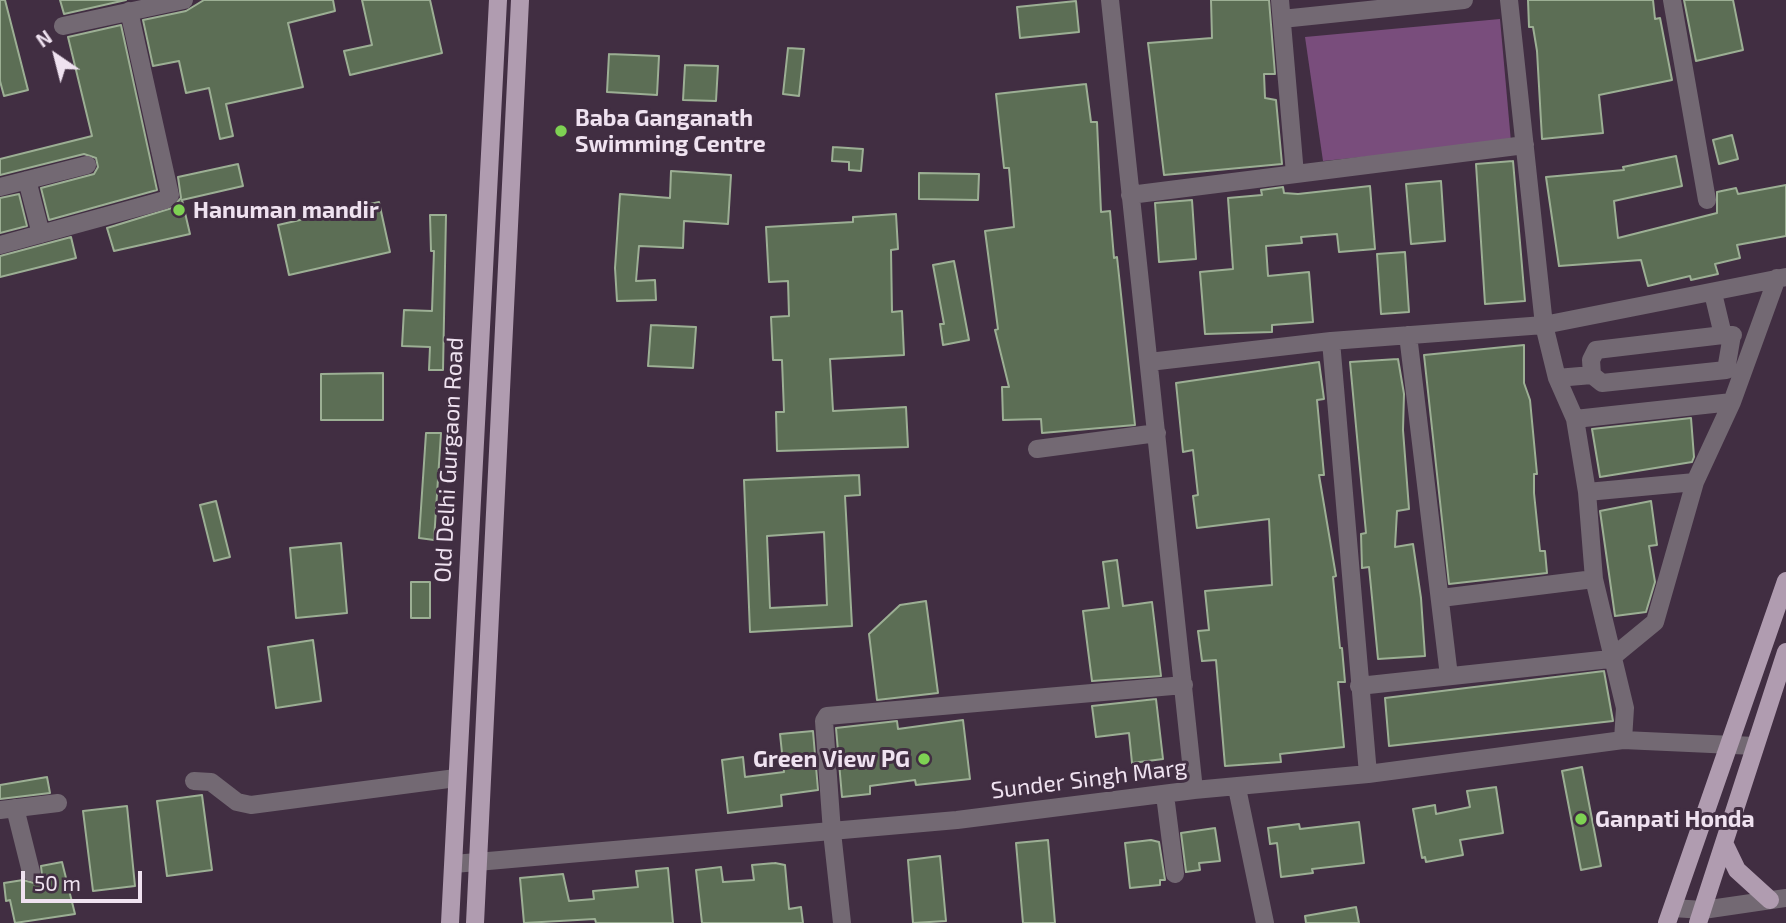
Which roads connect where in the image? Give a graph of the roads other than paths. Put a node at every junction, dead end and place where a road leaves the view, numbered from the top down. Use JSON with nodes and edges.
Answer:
{"nodes":[{"id":1,"x":184,"y":0,"type":"edge"},
{"id":2,"x":498,"y":0,"type":"edge"},
{"id":3,"x":520,"y":0,"type":"edge"},
{"id":4,"x":1110,"y":0,"type":"edge"},
{"id":5,"x":1280,"y":0,"type":"edge"},
{"id":6,"x":1464,"y":0,"type":"edge"},
{"id":7,"x":1509,"y":0,"type":"edge"},
{"id":8,"x":1672,"y":0,"type":"edge"},
{"id":9,"x":129,"y":11,"type":"junction"},
{"id":10,"x":1282,"y":19,"type":"junction"},
{"id":11,"x":63,"y":26,"type":"dead end"},
{"id":12,"x":1525,"y":145,"type":"junction"},
{"id":13,"x":88,"y":165,"type":"dead end"},
{"id":14,"x":1295,"y":174,"type":"junction"},
{"id":15,"x":27,"y":180,"type":"junction"},
{"id":16,"x":0,"y":187,"type":"edge"},
{"id":17,"x":1130,"y":195,"type":"junction"},
{"id":18,"x":1707,"y":200,"type":"dead end"},
{"id":19,"x":41,"y":234,"type":"junction"},
{"id":20,"x":0,"y":245,"type":"edge"},
{"id":21,"x":1781,"y":277,"type":"edge"},
{"id":22,"x":1713,"y":293,"type":"junction"},
{"id":23,"x":481,"y":319,"type":"junction"},
{"id":24,"x":505,"y":320,"type":"junction"},
{"id":25,"x":1544,"y":325,"type":"junction"},
{"id":26,"x":1757,"y":333,"type":"junction"},
{"id":27,"x":1408,"y":335,"type":"junction"},
{"id":28,"x":1727,"y":335,"type":"junction"},
{"id":29,"x":1331,"y":341,"type":"junction"},
{"id":30,"x":1149,"y":362,"type":"junction"},
{"id":31,"x":1592,"y":375,"type":"junction"},
{"id":32,"x":1557,"y":377,"type":"junction"},
{"id":33,"x":1732,"y":402,"type":"junction"},
{"id":34,"x":1575,"y":419,"type":"junction"},
{"id":35,"x":1157,"y":433,"type":"junction"},
{"id":36,"x":1037,"y":449,"type":"dead end"},
{"id":37,"x":1695,"y":482,"type":"junction"},
{"id":38,"x":1587,"y":492,"type":"junction"},
{"id":39,"x":1594,"y":579,"type":"junction"},
{"id":40,"x":1786,"y":582,"type":"edge"},
{"id":41,"x":1441,"y":598,"type":"junction"},
{"id":42,"x":1786,"y":652,"type":"edge"},
{"id":43,"x":1610,"y":659,"type":"junction"},
{"id":44,"x":1449,"y":676,"type":"junction"},
{"id":45,"x":1184,"y":685,"type":"junction"},
{"id":46,"x":1359,"y":687,"type":"junction"},
{"id":47,"x":1623,"y":740,"type":"junction"},
{"id":48,"x":1728,"y":742,"type":"junction"},
{"id":49,"x":1755,"y":746,"type":"junction"},
{"id":50,"x":1368,"y":774,"type":"junction"},
{"id":51,"x":456,"y":778,"type":"junction"},
{"id":52,"x":194,"y":781,"type":"dead end"},
{"id":53,"x":1237,"y":788,"type":"junction"},
{"id":54,"x":1194,"y":790,"type":"junction"},
{"id":55,"x":1165,"y":795,"type":"junction"},
{"id":56,"x":58,"y":803,"type":"dead end"},
{"id":57,"x":7,"y":809,"type":"edge"},
{"id":58,"x":832,"y":832,"type":"junction"},
{"id":59,"x":1724,"y":843,"type":"junction"},
{"id":60,"x":454,"y":864,"type":"junction"},
{"id":61,"x":479,"y":864,"type":"junction"},
{"id":62,"x":31,"y":872,"type":"dead end"},
{"id":63,"x":1175,"y":874,"type":"dead end"},
{"id":64,"x":1778,"y":899,"type":"edge"},
{"id":65,"x":1670,"y":916,"type":"edge"},
{"id":66,"x":1700,"y":916,"type":"edge"},
{"id":67,"x":450,"y":923,"type":"edge"},
{"id":68,"x":475,"y":923,"type":"edge"},
{"id":69,"x":842,"y":923,"type":"edge"},
{"id":70,"x":1265,"y":923,"type":"edge"}],
"edges":[{"from":1,"to":9,"type":"street"},
{"from":2,"to":23,"type":"main road","name":"Old Delhi Gurgaon Road"},
{"from":3,"to":24,"type":"main road"},
{"from":4,"to":17,"type":"street"},
{"from":5,"to":10,"type":"street"},
{"from":6,"to":10,"type":"street"},
{"from":7,"to":12,"type":"street"},
{"from":8,"to":18,"type":"street"},
{"from":9,"to":11,"type":"street"},
{"from":9,"to":19,"type":"street"},
{"from":10,"to":14,"type":"street"},
{"from":12,"to":14,"type":"street"},
{"from":12,"to":25,"type":"street"},
{"from":13,"to":15,"type":"street"},
{"from":14,"to":17,"type":"street"},
{"from":15,"to":16,"type":"street"},
{"from":15,"to":19,"type":"street"},
{"from":17,"to":30,"type":"street"},
{"from":19,"to":20,"type":"street"},
{"from":21,"to":22,"type":"street"},
{"from":21,"to":26,"type":"street"},
{"from":22,"to":25,"type":"street"},
{"from":22,"to":28,"type":"street"},
{"from":23,"to":24,"type":"street"},
{"from":23,"to":51,"type":"main road","name":"Old Delhi Gurgaon Road"},
{"from":24,"to":61,"type":"main road"},
{"from":25,"to":27,"type":"street"},
{"from":25,"to":32,"type":"street"},
{"from":26,"to":28,"type":"street"},
{"from":26,"to":33,"type":"street"},
{"from":27,"to":29,"type":"street"},
{"from":27,"to":41,"type":"street"},
{"from":28,"to":31,"type":"street"},
{"from":28,"to":31,"type":"street"},
{"from":29,"to":30,"type":"street"},
{"from":29,"to":46,"type":"street"},
{"from":30,"to":35,"type":"street"},
{"from":31,"to":32,"type":"street"},
{"from":32,"to":34,"type":"street"},
{"from":33,"to":34,"type":"street"},
{"from":33,"to":37,"type":"street"},
{"from":34,"to":38,"type":"street"},
{"from":35,"to":36,"type":"street"},
{"from":35,"to":45,"type":"street"},
{"from":37,"to":38,"type":"street"},
{"from":37,"to":43,"type":"street"},
{"from":38,"to":39,"type":"street"},
{"from":39,"to":41,"type":"street"},
{"from":39,"to":43,"type":"street"},
{"from":40,"to":48,"type":"main road"},
{"from":41,"to":44,"type":"street"},
{"from":42,"to":49,"type":"main road"},
{"from":43,"to":44,"type":"street"},
{"from":43,"to":47,"type":"street"},
{"from":44,"to":46,"type":"street"},
{"from":45,"to":54,"type":"street"},
{"from":45,"to":58,"type":"street"},
{"from":46,"to":50,"type":"street"},
{"from":47,"to":48,"type":"street","name":"Sunder Singh Marg"},
{"from":47,"to":50,"type":"street","name":"Sunder Singh Marg"},
{"from":48,"to":49,"type":"street","name":"Sunder Singh Marg"},
{"from":48,"to":65,"type":"main road"},
{"from":49,"to":59,"type":"main road"},
{"from":50,"to":53,"type":"street","name":"Sunder Singh Marg"},
{"from":51,"to":52,"type":"street"},
{"from":51,"to":60,"type":"main road","name":"Old Delhi Gurgaon Road"},
{"from":53,"to":54,"type":"street","name":"Sunder Singh Marg"},
{"from":53,"to":70,"type":"street"},
{"from":54,"to":55,"type":"street","name":"Sunder Singh Marg"},
{"from":55,"to":58,"type":"street","name":"Sunder Singh Marg"},
{"from":55,"to":63,"type":"street"},
{"from":56,"to":57,"type":"street"},
{"from":57,"to":62,"type":"street"},
{"from":58,"to":61,"type":"street","name":"Sunder Singh Marg"},
{"from":58,"to":69,"type":"street"},
{"from":59,"to":64,"type":"main road"},
{"from":59,"to":66,"type":"main road"},
{"from":60,"to":61,"type":"street","name":"Sunder Singh Marg"},
{"from":60,"to":67,"type":"main road","name":"Old Delhi Gurgaon Road"},
{"from":61,"to":68,"type":"main road"},
{"from":64,"to":66,"type":"street"},
{"from":65,"to":66,"type":"street"}]}
